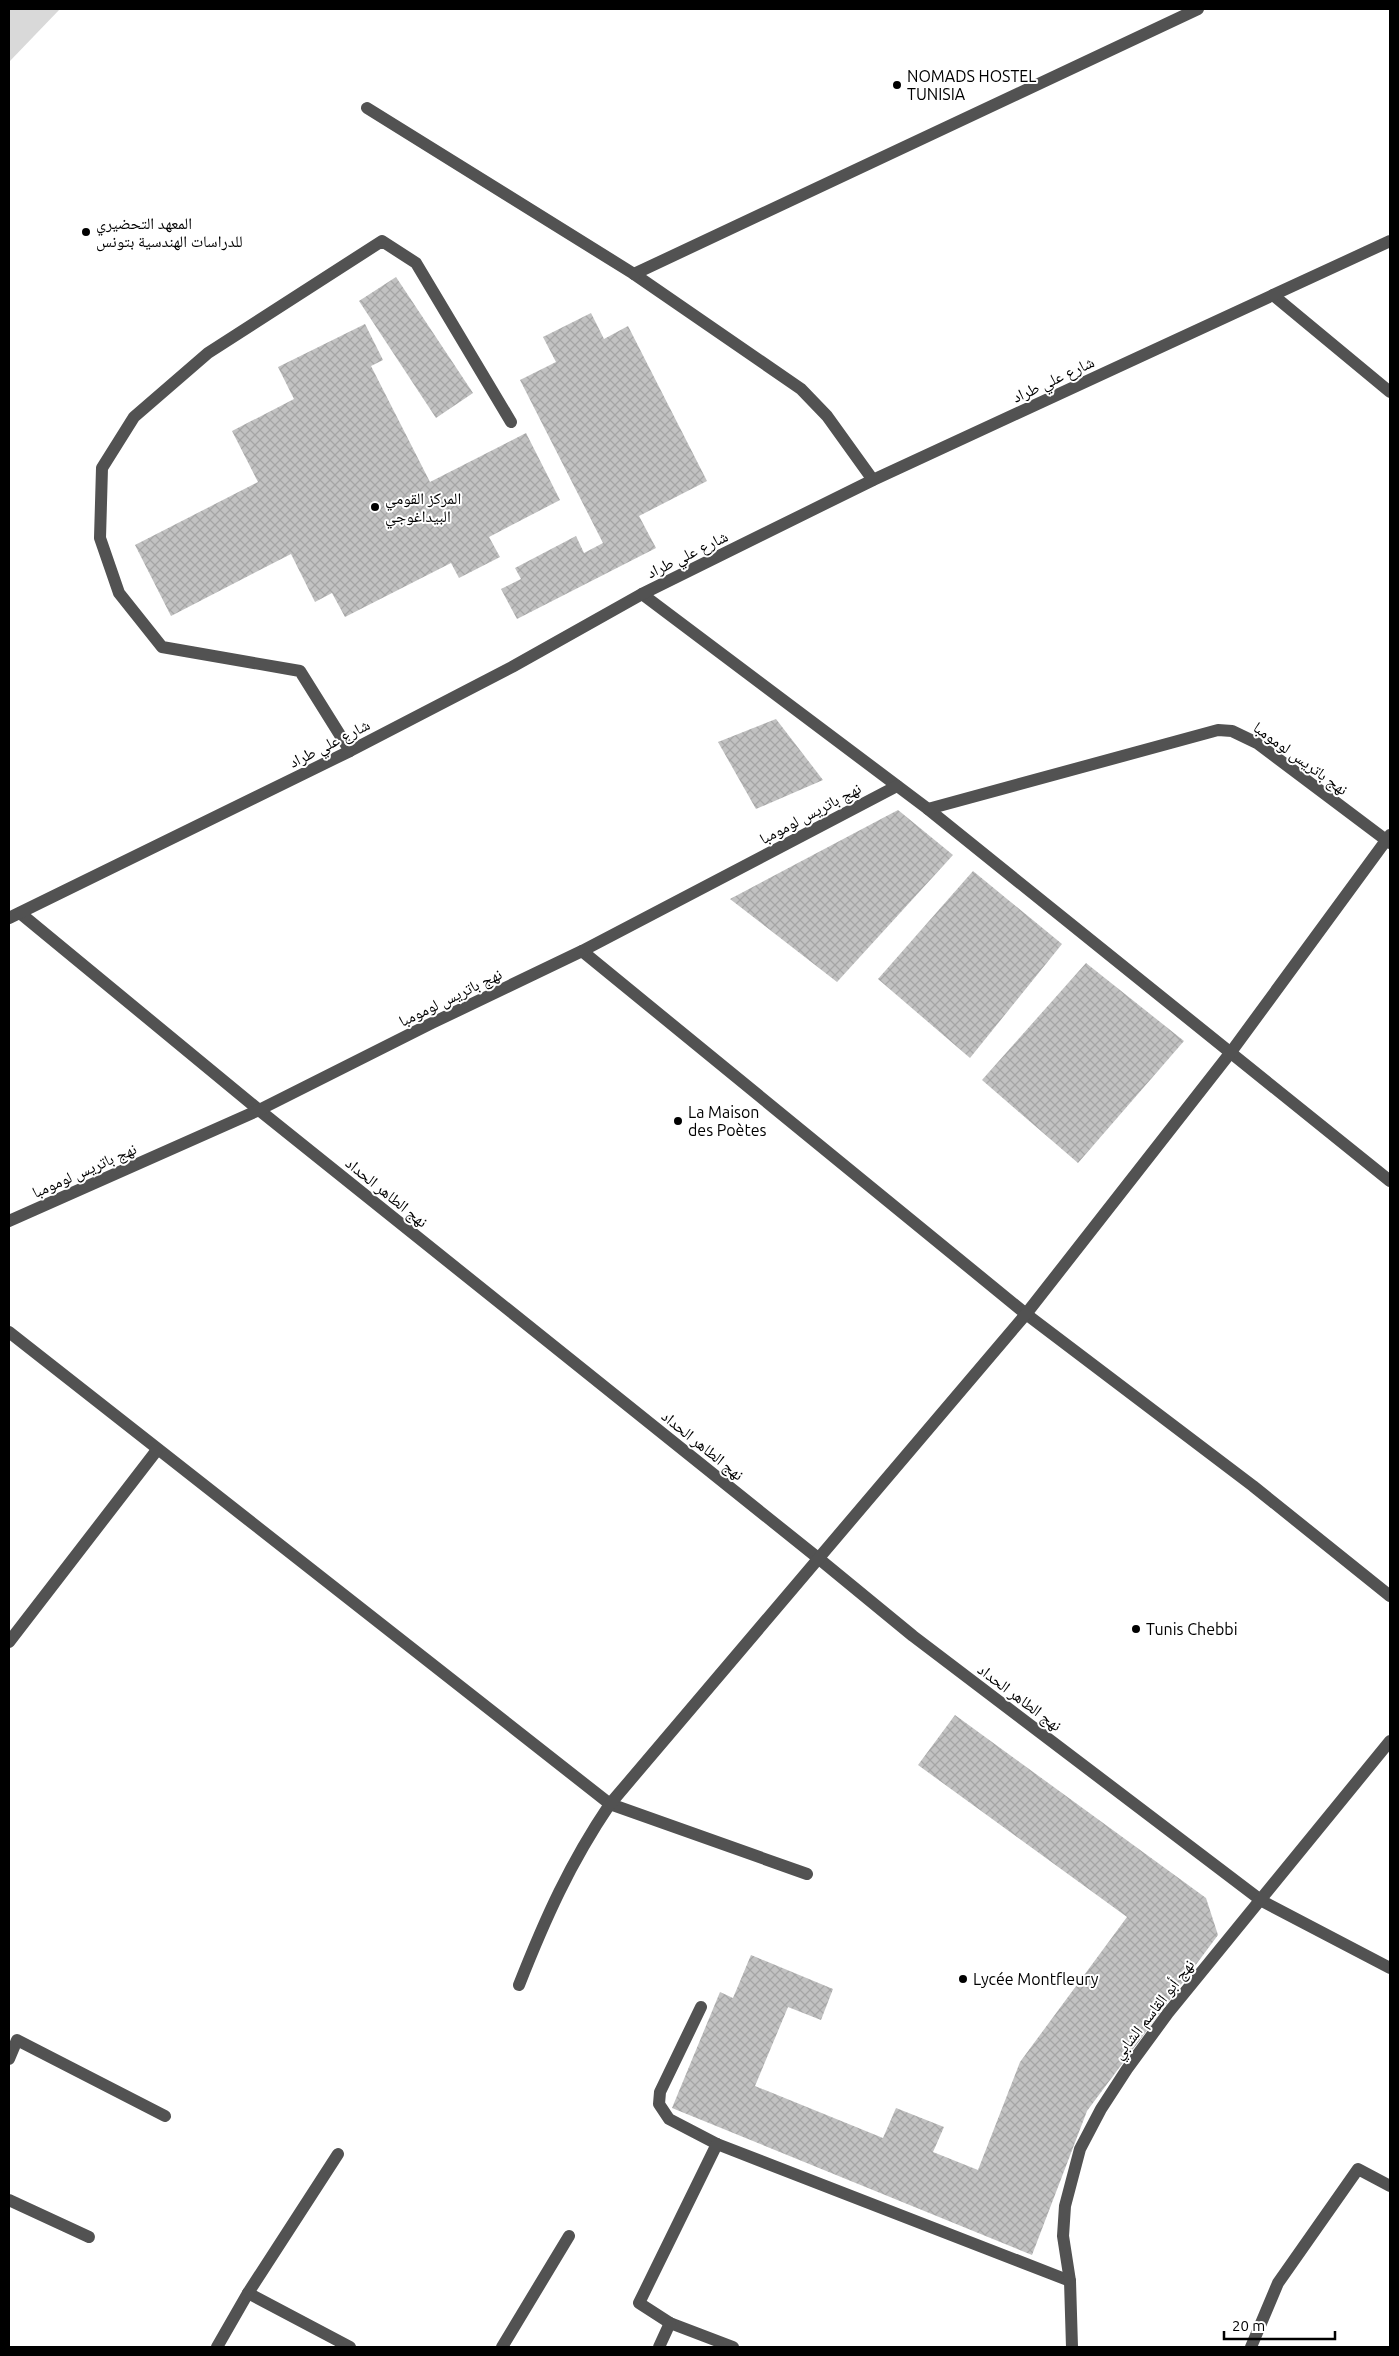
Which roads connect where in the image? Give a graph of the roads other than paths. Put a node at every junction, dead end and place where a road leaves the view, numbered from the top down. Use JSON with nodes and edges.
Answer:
{"nodes":[{"id":1,"x":1198,"y":9,"type":"edge"},
{"id":2,"x":367,"y":108,"type":"dead end"},
{"id":3,"x":1390,"y":241,"type":"edge"},
{"id":4,"x":634,"y":274,"type":"junction"},
{"id":5,"x":1273,"y":295,"type":"junction"},
{"id":6,"x":1390,"y":392,"type":"edge"},
{"id":7,"x":511,"y":422,"type":"dead end"},
{"id":8,"x":873,"y":480,"type":"junction"},
{"id":9,"x":642,"y":594,"type":"junction"},
{"id":10,"x":350,"y":751,"type":"junction"},
{"id":11,"x":897,"y":786,"type":"junction"},
{"id":12,"x":928,"y":810,"type":"junction"},
{"id":13,"x":1389,"y":840,"type":"edge"},
{"id":14,"x":14,"y":916,"type":"edge"},
{"id":15,"x":582,"y":951,"type":"junction"},
{"id":16,"x":1231,"y":1052,"type":"junction"},
{"id":17,"x":259,"y":1110,"type":"junction"},
{"id":18,"x":1390,"y":1181,"type":"edge"},
{"id":19,"x":9,"y":1221,"type":"edge"},
{"id":20,"x":1026,"y":1314,"type":"junction"},
{"id":21,"x":9,"y":1332,"type":"edge"},
{"id":22,"x":157,"y":1450,"type":"junction"},
{"id":23,"x":818,"y":1558,"type":"junction"},
{"id":24,"x":1390,"y":1596,"type":"edge"},
{"id":25,"x":9,"y":1642,"type":"edge"},
{"id":26,"x":1390,"y":1741,"type":"edge"},
{"id":27,"x":610,"y":1804,"type":"junction"},
{"id":28,"x":807,"y":1874,"type":"dead end"},
{"id":29,"x":1262,"y":1901,"type":"junction"},
{"id":30,"x":1390,"y":1968,"type":"edge"},
{"id":31,"x":519,"y":1985,"type":"dead end"},
{"id":32,"x":701,"y":2007,"type":"dead end"},
{"id":33,"x":9,"y":2059,"type":"edge"},
{"id":34,"x":165,"y":2116,"type":"dead end"},
{"id":35,"x":717,"y":2144,"type":"junction"},
{"id":36,"x":338,"y":2154,"type":"dead end"},
{"id":37,"x":1390,"y":2186,"type":"edge"},
{"id":38,"x":9,"y":2200,"type":"edge"},
{"id":39,"x":569,"y":2236,"type":"dead end"},
{"id":40,"x":89,"y":2237,"type":"dead end"},
{"id":41,"x":1070,"y":2281,"type":"junction"},
{"id":42,"x":248,"y":2293,"type":"junction"},
{"id":43,"x":670,"y":2323,"type":"junction"},
{"id":44,"x":217,"y":2347,"type":"edge"},
{"id":45,"x":350,"y":2347,"type":"edge"},
{"id":46,"x":502,"y":2347,"type":"edge"},
{"id":47,"x":659,"y":2347,"type":"edge"},
{"id":48,"x":733,"y":2347,"type":"edge"},
{"id":49,"x":1072,"y":2347,"type":"edge"},
{"id":50,"x":1251,"y":2347,"type":"edge"}],
"edges":[{"from":1,"to":4,"type":"street"},
{"from":2,"to":4,"type":"street"},
{"from":3,"to":5,"type":"street","name":"شارع علي طراد"},
{"from":4,"to":8,"type":"street"},
{"from":5,"to":6,"type":"street"},
{"from":5,"to":8,"type":"street","name":"شارع علي طراد"},
{"from":7,"to":10,"type":"street"},
{"from":8,"to":9,"type":"street","name":"شارع علي طراد"},
{"from":9,"to":10,"type":"street","name":"شارع علي طراد"},
{"from":9,"to":11,"type":"street"},
{"from":10,"to":14,"type":"street","name":"شارع علي طراد"},
{"from":11,"to":12,"type":"street"},
{"from":11,"to":15,"type":"street","name":"نهج باتريس لومومبا"},
{"from":12,"to":13,"type":"street","name":"نهج باتريس لومومبا"},
{"from":12,"to":16,"type":"street"},
{"from":13,"to":16,"type":"street"},
{"from":14,"to":17,"type":"street","name":"نهج الطاهر الحداد"},
{"from":15,"to":17,"type":"street","name":"نهج باتريس لومومبا"},
{"from":15,"to":20,"type":"street"},
{"from":16,"to":18,"type":"street"},
{"from":16,"to":20,"type":"street"},
{"from":17,"to":19,"type":"street","name":"نهج باتريس لومومبا"},
{"from":17,"to":23,"type":"street","name":"نهج الطاهر الحداد"},
{"from":20,"to":23,"type":"street"},
{"from":20,"to":24,"type":"street"},
{"from":21,"to":22,"type":"street"},
{"from":22,"to":25,"type":"street"},
{"from":22,"to":27,"type":"street"},
{"from":23,"to":27,"type":"street"},
{"from":23,"to":29,"type":"street","name":"نهج الطاهر الحداد"},
{"from":26,"to":29,"type":"street","name":"نهج أبو القاسم الشابي"},
{"from":27,"to":28,"type":"street"},
{"from":27,"to":31,"type":"street"},
{"from":29,"to":30,"type":"street","name":"نهج الطاهر الحداد"},
{"from":29,"to":41,"type":"street","name":"نهج أبو القاسم الشابي"},
{"from":32,"to":35,"type":"street"},
{"from":33,"to":34,"type":"street"},
{"from":35,"to":41,"type":"street"},
{"from":35,"to":43,"type":"street"},
{"from":36,"to":42,"type":"street"},
{"from":37,"to":50,"type":"street"},
{"from":38,"to":40,"type":"street"},
{"from":39,"to":46,"type":"street"},
{"from":41,"to":49,"type":"street","name":"نهج أبو القاسم الشابي"},
{"from":42,"to":44,"type":"street"},
{"from":42,"to":45,"type":"street"},
{"from":43,"to":47,"type":"street"},
{"from":43,"to":48,"type":"street"}]}
